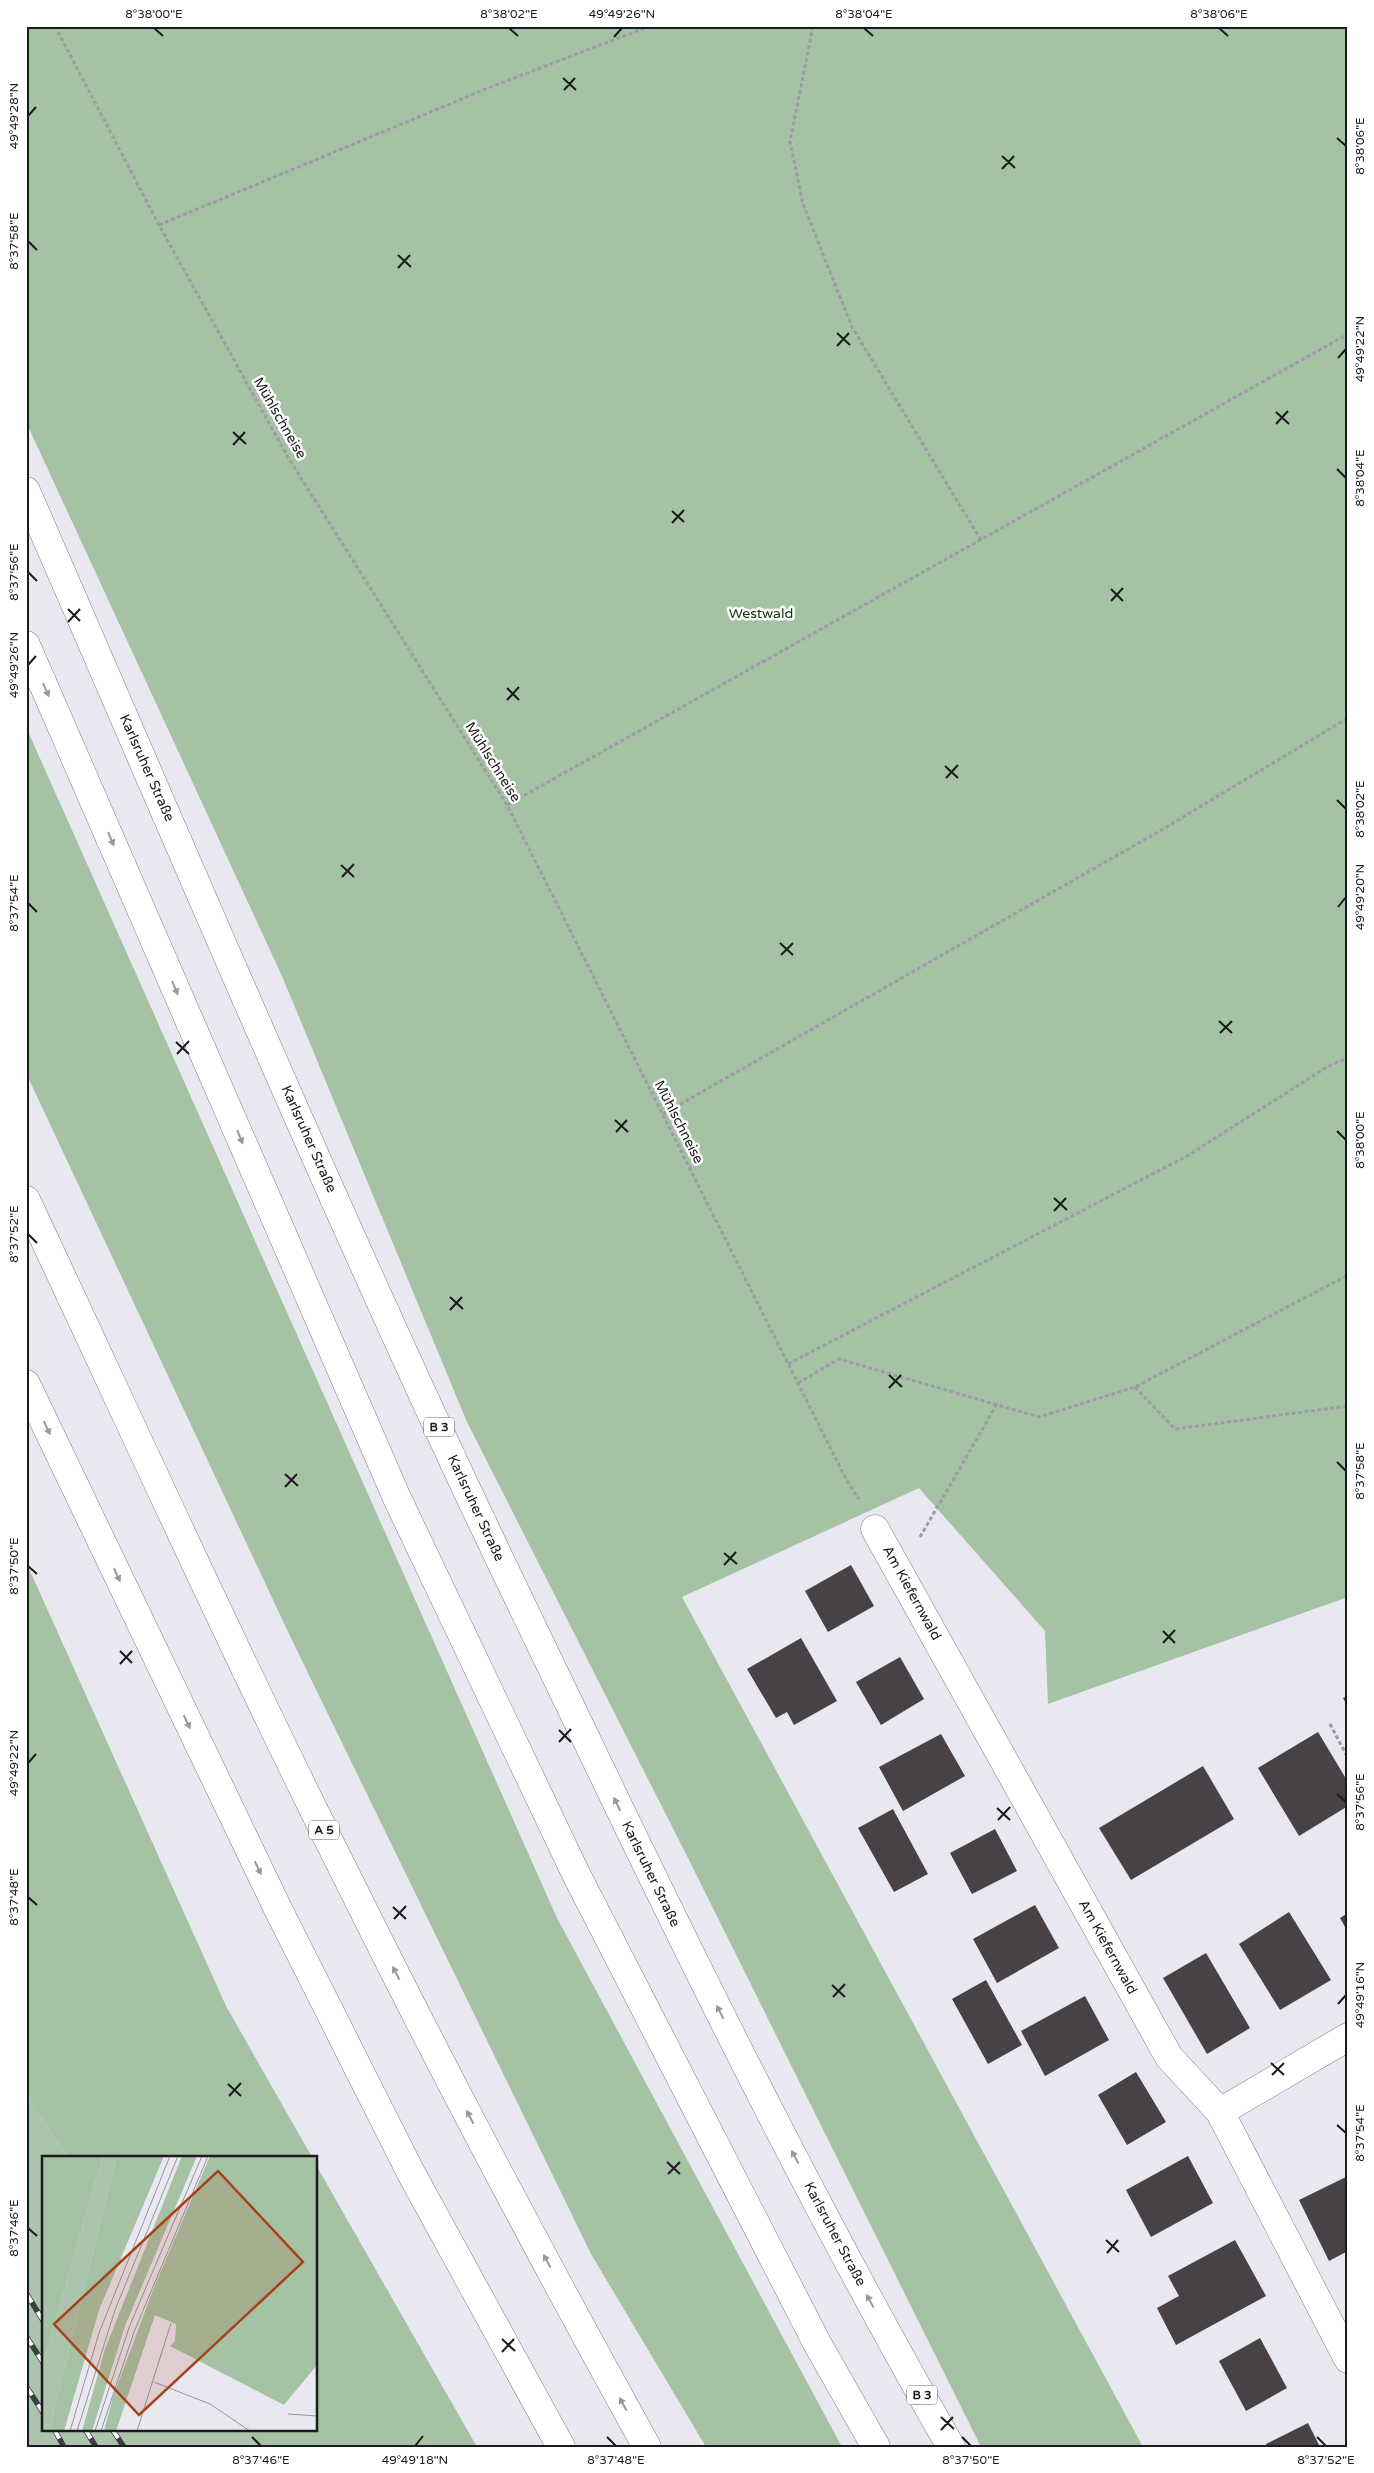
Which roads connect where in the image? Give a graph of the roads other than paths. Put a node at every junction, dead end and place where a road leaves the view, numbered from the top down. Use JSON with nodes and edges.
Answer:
{"nodes":[{"id":1,"x":26,"y":491,"type":"edge"},
{"id":2,"x":26,"y":645,"type":"edge"},
{"id":3,"x":26,"y":1200,"type":"edge"},
{"id":4,"x":26,"y":1384,"type":"edge"},
{"id":5,"x":875,"y":1528,"type":"road end"},
{"id":6,"x":1348,"y":2037,"type":"edge"},
{"id":7,"x":1220,"y":2112,"type":"junction"},
{"id":8,"x":1348,"y":2359,"type":"edge"},
{"id":9,"x":561,"y":2447,"type":"edge"},
{"id":10,"x":647,"y":2447,"type":"edge"},
{"id":11,"x":876,"y":2447,"type":"edge"},
{"id":12,"x":952,"y":2447,"type":"edge"}],
"edges":[{"from":12,"to":1,"type":"main road","name":"Karlsruher Straße","number":"B 3","one_way":true},
{"from":2,"to":11,"type":"main road","one_way":true},
{"from":10,"to":3,"type":"main road","number":"A 5","one_way":true},
{"from":4,"to":9,"type":"main road","one_way":true},
{"from":5,"to":7,"type":"main road","name":"Am Kiefernwald"},
{"from":6,"to":7,"type":"main road"},
{"from":7,"to":8,"type":"main road","name":"Am Kiefernwald"}]}
